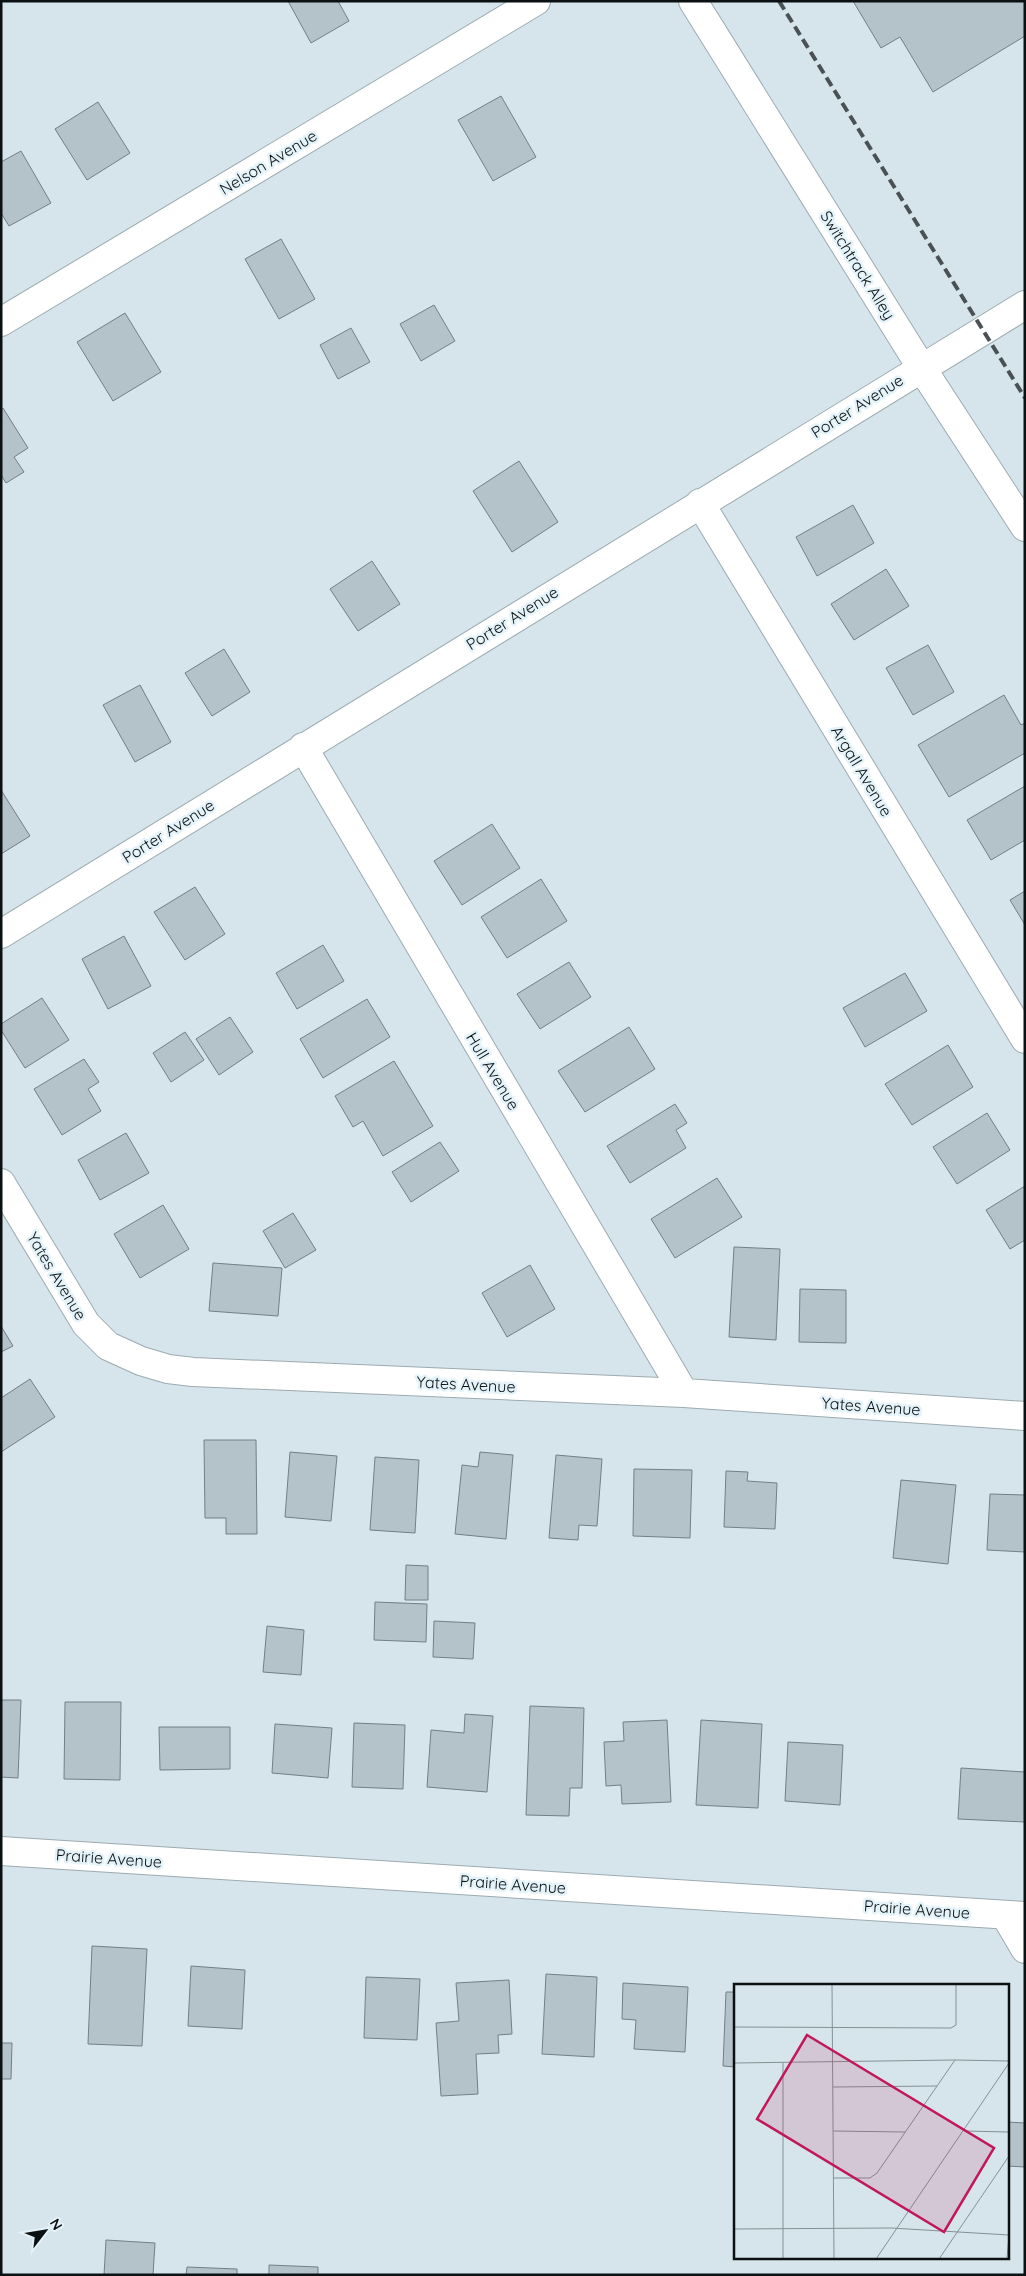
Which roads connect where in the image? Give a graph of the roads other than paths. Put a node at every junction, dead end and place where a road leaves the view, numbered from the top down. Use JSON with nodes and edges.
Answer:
{"nodes":[{"id":1,"x":536,"y":1,"type":"edge"},
{"id":2,"x":693,"y":1,"type":"edge"},
{"id":3,"x":1025,"y":305,"type":"edge"},
{"id":4,"x":1,"y":322,"type":"edge"},
{"id":5,"x":921,"y":367,"type":"junction"},
{"id":6,"x":700,"y":503,"type":"junction"},
{"id":7,"x":1025,"y":527,"type":"edge"},
{"id":8,"x":303,"y":747,"type":"junction"},
{"id":9,"x":1,"y":934,"type":"edge"},
{"id":10,"x":1025,"y":1039,"type":"edge"},
{"id":11,"x":1,"y":1183,"type":"edge"},
{"id":12,"x":684,"y":1394,"type":"junction"},
{"id":13,"x":1025,"y":1416,"type":"edge"},
{"id":14,"x":1,"y":1851,"type":"edge"},
{"id":15,"x":1015,"y":1915,"type":"edge"},
{"id":16,"x":1025,"y":1949,"type":"edge"}],
"edges":[{"from":1,"to":4,"type":"street","name":"Nelson Avenue"},
{"from":2,"to":5,"type":"street","name":"Switchtrack Alley"},
{"from":3,"to":5,"type":"street","name":"Porter Avenue"},
{"from":5,"to":6,"type":"street","name":"Porter Avenue"},
{"from":5,"to":7,"type":"street","name":"Switchtrack Alley"},
{"from":6,"to":8,"type":"street","name":"Porter Avenue"},
{"from":6,"to":10,"type":"street","name":"Argall Avenue"},
{"from":8,"to":9,"type":"street","name":"Porter Avenue"},
{"from":8,"to":12,"type":"street","name":"Hull Avenue"},
{"from":11,"to":12,"type":"street","name":"Yates Avenue"},
{"from":12,"to":13,"type":"street","name":"Yates Avenue"},
{"from":14,"to":15,"type":"street","name":"Prairie Avenue"},
{"from":15,"to":16,"type":"street"}]}
